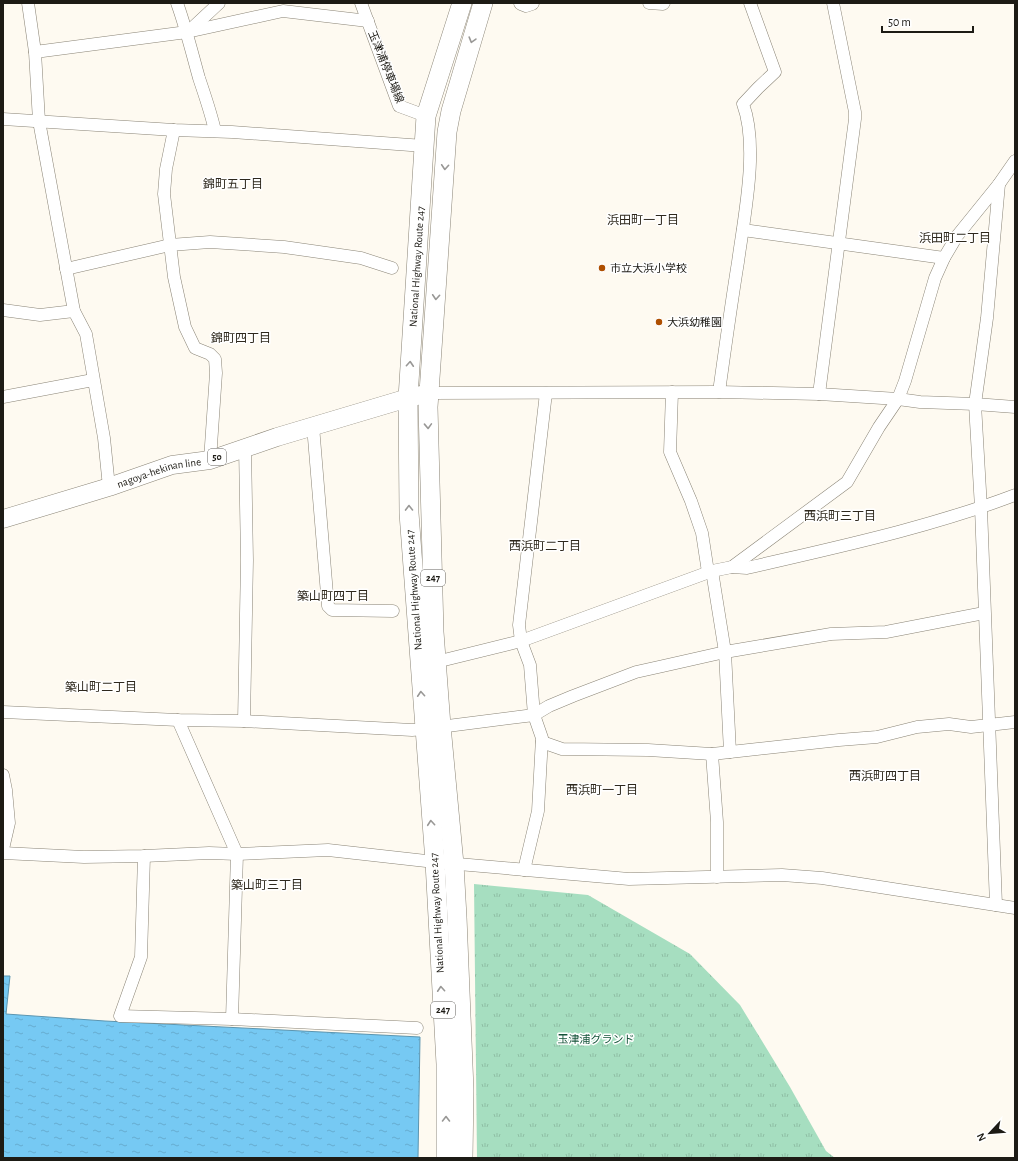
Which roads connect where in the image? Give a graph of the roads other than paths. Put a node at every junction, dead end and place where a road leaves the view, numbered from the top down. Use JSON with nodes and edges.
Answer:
{"nodes":[{"id":1,"x":28,"y":3,"type":"edge"},
{"id":2,"x":177,"y":3,"type":"edge"},
{"id":3,"x":219,"y":3,"type":"edge"},
{"id":4,"x":361,"y":3,"type":"edge"},
{"id":5,"x":462,"y":3,"type":"edge"},
{"id":6,"x":483,"y":3,"type":"edge"},
{"id":7,"x":521,"y":3,"type":"edge"},
{"id":8,"x":532,"y":3,"type":"edge"},
{"id":9,"x":649,"y":3,"type":"edge"},
{"id":10,"x":664,"y":3,"type":"edge"},
{"id":11,"x":750,"y":3,"type":"edge"},
{"id":12,"x":833,"y":3,"type":"edge"},
{"id":13,"x":368,"y":21,"type":"junction"},
{"id":14,"x":187,"y":32,"type":"junction"},
{"id":15,"x":35,"y":52,"type":"junction"},
{"id":16,"x":426,"y":116,"type":"junction"},
{"id":17,"x":3,"y":119,"type":"edge"},
{"id":18,"x":39,"y":121,"type":"junction"},
{"id":19,"x":174,"y":130,"type":"junction"},
{"id":20,"x":216,"y":131,"type":"junction"},
{"id":21,"x":424,"y":146,"type":"junction"},
{"id":22,"x":1015,"y":161,"type":"edge"},
{"id":23,"x":999,"y":184,"type":"junction"},
{"id":24,"x":742,"y":230,"type":"junction"},
{"id":25,"x":839,"y":244,"type":"junction"},
{"id":26,"x":170,"y":245,"type":"junction"},
{"id":27,"x":944,"y":258,"type":"junction"},
{"id":28,"x":392,"y":268,"type":"dead end"},
{"id":29,"x":66,"y":269,"type":"junction"},
{"id":30,"x":3,"y":310,"type":"edge"},
{"id":31,"x":74,"y":311,"type":"junction"},
{"id":32,"x":93,"y":380,"type":"junction"},
{"id":33,"x":672,"y":392,"type":"junction"},
{"id":34,"x":719,"y":392,"type":"junction"},
{"id":35,"x":430,"y":393,"type":"junction"},
{"id":36,"x":546,"y":393,"type":"junction"},
{"id":37,"x":819,"y":394,"type":"junction"},
{"id":38,"x":3,"y":397,"type":"edge"},
{"id":39,"x":408,"y":398,"type":"junction"},
{"id":40,"x":898,"y":399,"type":"junction"},
{"id":41,"x":975,"y":404,"type":"junction"},
{"id":42,"x":1015,"y":407,"type":"edge"},
{"id":43,"x":313,"y":426,"type":"junction"},
{"id":44,"x":245,"y":448,"type":"junction"},
{"id":45,"x":210,"y":460,"type":"junction"},
{"id":46,"x":109,"y":487,"type":"junction"},
{"id":47,"x":1015,"y":495,"type":"edge"},
{"id":48,"x":981,"y":508,"type":"junction"},
{"id":49,"x":3,"y":519,"type":"edge"},
{"id":50,"x":732,"y":567,"type":"junction"},
{"id":51,"x":710,"y":572,"type":"junction"},
{"id":52,"x":393,"y":611,"type":"dead end"},
{"id":53,"x":984,"y":613,"type":"junction"},
{"id":54,"x":521,"y":641,"type":"junction"},
{"id":55,"x":725,"y":652,"type":"junction"},
{"id":56,"x":436,"y":662,"type":"junction"},
{"id":57,"x":3,"y":712,"type":"edge"},
{"id":58,"x":534,"y":714,"type":"junction"},
{"id":59,"x":178,"y":720,"type":"junction"},
{"id":60,"x":244,"y":721,"type":"junction"},
{"id":61,"x":1015,"y":722,"type":"edge"},
{"id":62,"x":989,"y":725,"type":"junction"},
{"id":63,"x":432,"y":728,"type":"junction"},
{"id":64,"x":542,"y":742,"type":"junction"},
{"id":65,"x":730,"y":752,"type":"junction"},
{"id":66,"x":712,"y":754,"type":"junction"},
{"id":67,"x":3,"y":775,"type":"edge"},
{"id":68,"x":3,"y":849,"type":"edge"},
{"id":69,"x":3,"y":853,"type":"edge"},
{"id":70,"x":237,"y":854,"type":"junction"},
{"id":71,"x":144,"y":856,"type":"junction"},
{"id":72,"x":435,"y":862,"type":"junction"},
{"id":73,"x":454,"y":864,"type":"junction"},
{"id":74,"x":524,"y":870,"type":"junction"},
{"id":75,"x":718,"y":877,"type":"junction"},
{"id":76,"x":996,"y":905,"type":"junction"},
{"id":77,"x":1015,"y":908,"type":"edge"},
{"id":78,"x":232,"y":1018,"type":"junction"},
{"id":79,"x":417,"y":1028,"type":"dead end"},
{"id":80,"x":446,"y":1158,"type":"edge"},
{"id":81,"x":463,"y":1158,"type":"edge"}],
"edges":[{"from":1,"to":15,"type":"street"},
{"from":2,"to":14,"type":"street"},
{"from":3,"to":14,"type":"street"},
{"from":4,"to":13,"type":"street","name":"玉津浦停車場線"},
{"from":5,"to":16,"type":"highway","name":"National Highway Route 247","number":"247"},
{"from":6,"to":35,"type":"highway","name":"National Highway Route 247","number":"247","one_way":true},
{"from":7,"to":8,"type":"street"},
{"from":9,"to":10,"type":"street"},
{"from":11,"to":24,"type":"street"},
{"from":12,"to":25,"type":"street"},
{"from":13,"to":14,"type":"street"},
{"from":13,"to":16,"type":"street","name":"玉津浦停車場線"},
{"from":14,"to":15,"type":"street"},
{"from":14,"to":20,"type":"street"},
{"from":15,"to":18,"type":"street"},
{"from":16,"to":21,"type":"highway","name":"National Highway Route 247","number":"247"},
{"from":17,"to":18,"type":"street"},
{"from":18,"to":19,"type":"street"},
{"from":18,"to":29,"type":"street"},
{"from":19,"to":20,"type":"street"},
{"from":19,"to":26,"type":"street"},
{"from":20,"to":21,"type":"street"},
{"from":39,"to":21,"type":"highway","name":"National Highway Route 247","number":"247","one_way":true},
{"from":22,"to":23,"type":"street"},
{"from":23,"to":27,"type":"street"},
{"from":23,"to":41,"type":"street"},
{"from":24,"to":25,"type":"street"},
{"from":24,"to":34,"type":"street"},
{"from":25,"to":27,"type":"street"},
{"from":25,"to":37,"type":"street"},
{"from":26,"to":28,"type":"street"},
{"from":26,"to":29,"type":"street"},
{"from":26,"to":45,"type":"street"},
{"from":27,"to":40,"type":"street"},
{"from":29,"to":31,"type":"street"},
{"from":30,"to":31,"type":"street"},
{"from":31,"to":32,"type":"street"},
{"from":32,"to":38,"type":"street"},
{"from":32,"to":46,"type":"street"},
{"from":33,"to":34,"type":"street"},
{"from":33,"to":36,"type":"street"},
{"from":33,"to":51,"type":"street"},
{"from":34,"to":37,"type":"street"},
{"from":35,"to":36,"type":"street"},
{"from":35,"to":39,"type":"main road","name":"nagoya-hekinan line","number":"50"},
{"from":35,"to":56,"type":"highway","name":"National Highway Route 247","number":"247","one_way":true},
{"from":36,"to":54,"type":"street"},
{"from":37,"to":40,"type":"street"},
{"from":39,"to":43,"type":"main road","name":"nagoya-hekinan line","number":"50"},
{"from":63,"to":39,"type":"highway","name":"National Highway Route 247","number":"247","one_way":true},
{"from":40,"to":41,"type":"street"},
{"from":40,"to":50,"type":"street"},
{"from":41,"to":42,"type":"street"},
{"from":41,"to":48,"type":"street"},
{"from":43,"to":44,"type":"main road","name":"nagoya-hekinan line","number":"50"},
{"from":43,"to":52,"type":"street"},
{"from":44,"to":45,"type":"main road","name":"nagoya-hekinan line","number":"50"},
{"from":44,"to":60,"type":"street"},
{"from":45,"to":46,"type":"main road","name":"nagoya-hekinan line","number":"50"},
{"from":46,"to":49,"type":"main road","name":"nagoya-hekinan line","number":"50"},
{"from":47,"to":48,"type":"street"},
{"from":48,"to":50,"type":"street"},
{"from":48,"to":53,"type":"street"},
{"from":50,"to":51,"type":"street"},
{"from":51,"to":54,"type":"street"},
{"from":51,"to":55,"type":"street"},
{"from":53,"to":55,"type":"street"},
{"from":53,"to":62,"type":"street"},
{"from":54,"to":56,"type":"street"},
{"from":54,"to":58,"type":"street"},
{"from":55,"to":58,"type":"street"},
{"from":55,"to":65,"type":"street"},
{"from":56,"to":63,"type":"highway","name":"National Highway Route 247","number":"247"},
{"from":57,"to":59,"type":"street"},
{"from":58,"to":63,"type":"street"},
{"from":58,"to":64,"type":"street"},
{"from":59,"to":60,"type":"street"},
{"from":59,"to":70,"type":"street"},
{"from":60,"to":63,"type":"street"},
{"from":61,"to":62,"type":"street"},
{"from":62,"to":65,"type":"street"},
{"from":62,"to":76,"type":"street"},
{"from":72,"to":63,"type":"highway","name":"National Highway Route 247","number":"247","one_way":true},
{"from":63,"to":73,"type":"highway","name":"National Highway Route 247","number":"247"},
{"from":64,"to":66,"type":"street"},
{"from":64,"to":74,"type":"street"},
{"from":65,"to":66,"type":"street"},
{"from":66,"to":75,"type":"street"},
{"from":67,"to":68,"type":"street"},
{"from":69,"to":71,"type":"street"},
{"from":70,"to":71,"type":"street"},
{"from":70,"to":72,"type":"street"},
{"from":70,"to":78,"type":"street"},
{"from":71,"to":78,"type":"street"},
{"from":72,"to":73,"type":"street"},
{"from":80,"to":72,"type":"highway","name":"National Highway Route 247","number":"247","one_way":true},
{"from":73,"to":74,"type":"street"},
{"from":73,"to":81,"type":"highway","name":"National Highway Route 247","number":"247"},
{"from":74,"to":75,"type":"street"},
{"from":75,"to":76,"type":"street"},
{"from":76,"to":77,"type":"street"},
{"from":78,"to":79,"type":"street"}]}
